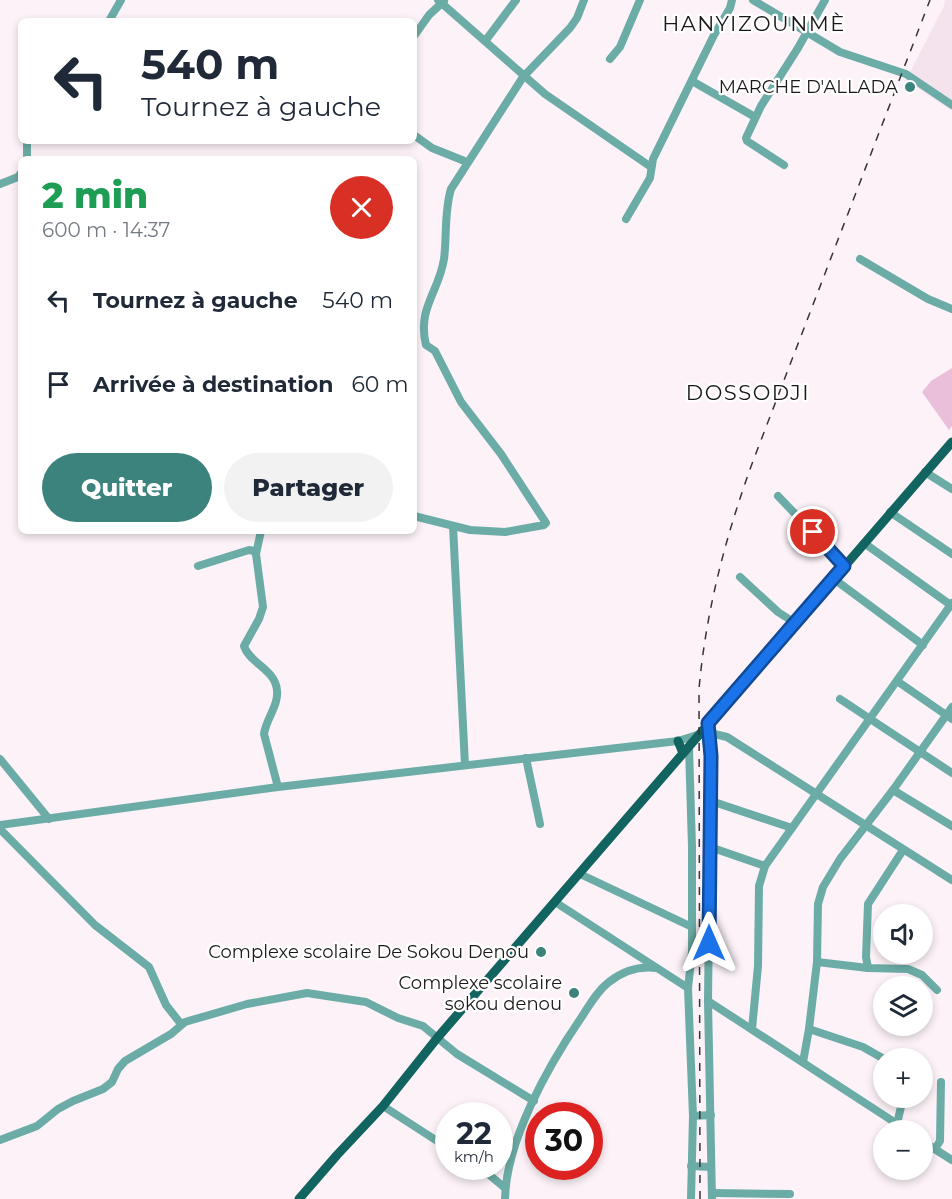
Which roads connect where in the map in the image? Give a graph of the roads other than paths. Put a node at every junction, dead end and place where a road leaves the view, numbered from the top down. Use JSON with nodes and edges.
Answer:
{"nodes":[{"id":1,"x":121,"y":0,"type":"edge"},
{"id":2,"x":516,"y":0,"type":"edge"},
{"id":3,"x":584,"y":0,"type":"edge"},
{"id":4,"x":640,"y":0,"type":"edge"},
{"id":5,"x":732,"y":0,"type":"edge"},
{"id":6,"x":753,"y":0,"type":"edge"},
{"id":7,"x":825,"y":0,"type":"edge"},
{"id":8,"x":442,"y":1,"type":"edge"},
{"id":9,"x":111,"y":18,"type":"edge"},
{"id":10,"x":417,"y":32,"type":"edge"},
{"id":11,"x":807,"y":32,"type":"junction"},
{"id":12,"x":486,"y":40,"type":"junction"},
{"id":13,"x":610,"y":59,"type":"dead end"},
{"id":14,"x":523,"y":76,"type":"junction"},
{"id":15,"x":692,"y":81,"type":"junction"},
{"id":16,"x":952,"y":105,"type":"edge"},
{"id":17,"x":755,"y":117,"type":"junction"},
{"id":18,"x":417,"y":137,"type":"edge"},
{"id":19,"x":467,"y":162,"type":"junction"},
{"id":20,"x":784,"y":165,"type":"dead end"},
{"id":21,"x":651,"y":167,"type":"junction"},
{"id":22,"x":18,"y":177,"type":"edge"},
{"id":23,"x":0,"y":184,"type":"edge"},
{"id":24,"x":626,"y":219,"type":"dead end"},
{"id":25,"x":860,"y":259,"type":"dead end"},
{"id":26,"x":952,"y":309,"type":"edge"},
{"id":27,"x":952,"y":442,"type":"edge"},
{"id":28,"x":925,"y":472,"type":"junction"},
{"id":29,"x":952,"y":489,"type":"edge"},
{"id":30,"x":778,"y":496,"type":"dead end"},
{"id":31,"x":890,"y":512,"type":"junction"},
{"id":32,"x":417,"y":517,"type":"edge"},
{"id":33,"x":453,"y":526,"type":"junction"},
{"id":34,"x":260,"y":534,"type":"edge"},
{"id":35,"x":864,"y":543,"type":"junction"},
{"id":36,"x":256,"y":554,"type":"junction"},
{"id":37,"x":952,"y":554,"type":"edge"},
{"id":38,"x":198,"y":566,"type":"dead end"},
{"id":39,"x":844,"y":566,"type":"junction"},
{"id":40,"x":740,"y":577,"type":"dead end"},
{"id":41,"x":834,"y":579,"type":"junction"},
{"id":42,"x":952,"y":605,"type":"edge"},
{"id":43,"x":795,"y":623,"type":"junction"},
{"id":44,"x":922,"y":645,"type":"junction"},
{"id":45,"x":897,"y":681,"type":"junction"},
{"id":46,"x":840,"y":699,"type":"dead end"},
{"id":47,"x":952,"y":707,"type":"edge"},
{"id":48,"x":949,"y":717,"type":"edge"},
{"id":49,"x":870,"y":720,"type":"junction"},
{"id":50,"x":709,"y":728,"type":"junction"},
{"id":51,"x":697,"y":735,"type":"junction"},
{"id":52,"x":678,"y":741,"type":"junction"},
{"id":53,"x":686,"y":750,"type":"junction"},
{"id":54,"x":919,"y":752,"type":"junction"},
{"id":55,"x":526,"y":758,"type":"junction"},
{"id":56,"x":0,"y":759,"type":"edge"},
{"id":57,"x":465,"y":765,"type":"junction"},
{"id":58,"x":952,"y":773,"type":"edge"},
{"id":59,"x":278,"y":787,"type":"junction"},
{"id":60,"x":893,"y":790,"type":"junction"},
{"id":61,"x":817,"y":795,"type":"junction"},
{"id":62,"x":711,"y":801,"type":"junction"},
{"id":63,"x":49,"y":819,"type":"junction"},
{"id":64,"x":540,"y":825,"type":"dead end"},
{"id":65,"x":866,"y":826,"type":"junction"},
{"id":66,"x":952,"y":826,"type":"edge"},
{"id":67,"x":0,"y":827,"type":"edge"},
{"id":68,"x":792,"y":828,"type":"junction"},
{"id":69,"x":710,"y":847,"type":"junction"},
{"id":70,"x":903,"y":850,"type":"junction"},
{"id":71,"x":765,"y":866,"type":"junction"},
{"id":72,"x":580,"y":874,"type":"junction"},
{"id":73,"x":952,"y":880,"type":"edge"},
{"id":74,"x":555,"y":902,"type":"junction"},
{"id":75,"x":692,"y":927,"type":"junction"},
{"id":76,"x":817,"y":962,"type":"junction"},
{"id":77,"x":656,"y":968,"type":"junction"},
{"id":78,"x":868,"y":968,"type":"junction"},
{"id":79,"x":688,"y":988,"type":"junction"},
{"id":80,"x":937,"y":990,"type":"dead end"},
{"id":81,"x":708,"y":1000,"type":"junction"},
{"id":82,"x":181,"y":1024,"type":"junction"},
{"id":83,"x":752,"y":1029,"type":"junction"},
{"id":84,"x":810,"y":1029,"type":"junction"},
{"id":85,"x":438,"y":1037,"type":"junction"},
{"id":86,"x":873,"y":1053,"type":"edge"},
{"id":87,"x":803,"y":1062,"type":"junction"},
{"id":88,"x":941,"y":1082,"type":"dead end"},
{"id":89,"x":534,"y":1101,"type":"junction"},
{"id":90,"x":383,"y":1106,"type":"junction"},
{"id":91,"x":711,"y":1115,"type":"junction"},
{"id":92,"x":693,"y":1116,"type":"junction"},
{"id":93,"x":891,"y":1120,"type":"edge"},
{"id":94,"x":0,"y":1140,"type":"edge"},
{"id":95,"x":435,"y":1140,"type":"edge"},
{"id":96,"x":935,"y":1149,"type":"joint"},
{"id":97,"x":513,"y":1150,"type":"edge"},
{"id":98,"x":952,"y":1160,"type":"edge"},
{"id":99,"x":691,"y":1166,"type":"junction"},
{"id":100,"x":711,"y":1167,"type":"junction"},
{"id":101,"x":503,"y":1180,"type":"edge"},
{"id":102,"x":790,"y":1194,"type":"dead end"},
{"id":103,"x":712,"y":1196,"type":"edge"},
{"id":104,"x":299,"y":1199,"type":"edge"},
{"id":105,"x":505,"y":1199,"type":"edge"},
{"id":106,"x":691,"y":1199,"type":"edge"}],
"edges":[{"from":1,"to":9,"type":"street"},
{"from":2,"to":12,"type":"street"},
{"from":3,"to":14,"type":"street"},
{"from":4,"to":13,"type":"street"},
{"from":5,"to":15,"type":"street"},
{"from":6,"to":11,"type":"street"},
{"from":7,"to":11,"type":"street"},
{"from":8,"to":10,"type":"street"},
{"from":8,"to":12,"type":"street"},
{"from":11,"to":16,"type":"street"},
{"from":11,"to":17,"type":"street"},
{"from":12,"to":14,"type":"street"},
{"from":14,"to":19,"type":"street"},
{"from":14,"to":21,"type":"street"},
{"from":15,"to":17,"type":"street"},
{"from":15,"to":21,"type":"street"},
{"from":17,"to":20,"type":"street"},
{"from":18,"to":19,"type":"street"},
{"from":19,"to":33,"type":"street"},
{"from":21,"to":24,"type":"street"},
{"from":22,"to":23,"type":"street"},
{"from":25,"to":26,"type":"street"},
{"from":27,"to":28,"type":"main road"},
{"from":28,"to":29,"type":"street"},
{"from":28,"to":31,"type":"main road"},
{"from":30,"to":39,"type":"street"},
{"from":31,"to":35,"type":"main road"},
{"from":31,"to":37,"type":"street"},
{"from":32,"to":33,"type":"street"},
{"from":33,"to":57,"type":"street"},
{"from":34,"to":36,"type":"street"},
{"from":35,"to":39,"type":"main road"},
{"from":35,"to":42,"type":"street"},
{"from":36,"to":38,"type":"street"},
{"from":36,"to":59,"type":"street"},
{"from":39,"to":41,"type":"main road"},
{"from":40,"to":43,"type":"street"},
{"from":41,"to":43,"type":"main road"},
{"from":41,"to":44,"type":"street"},
{"from":42,"to":44,"type":"street"},
{"from":43,"to":50,"type":"main road"},
{"from":44,"to":45,"type":"street"},
{"from":45,"to":48,"type":"street"},
{"from":45,"to":49,"type":"street"},
{"from":46,"to":49,"type":"street"},
{"from":47,"to":48,"type":"street"},
{"from":48,"to":54,"type":"street"},
{"from":49,"to":54,"type":"street"},
{"from":49,"to":61,"type":"street"},
{"from":50,"to":51,"type":"main road"},
{"from":50,"to":61,"type":"street"},
{"from":50,"to":62,"type":"street"},
{"from":51,"to":52,"type":"street"},
{"from":51,"to":53,"type":"main road"},
{"from":52,"to":53,"type":"main road"},
{"from":52,"to":55,"type":"street"},
{"from":53,"to":72,"type":"main road"},
{"from":53,"to":75,"type":"street"},
{"from":54,"to":58,"type":"street"},
{"from":54,"to":60,"type":"street"},
{"from":55,"to":57,"type":"street"},
{"from":55,"to":64,"type":"street"},
{"from":56,"to":63,"type":"street"},
{"from":57,"to":59,"type":"street"},
{"from":59,"to":63,"type":"street"},
{"from":60,"to":65,"type":"street"},
{"from":60,"to":66,"type":"street"},
{"from":61,"to":65,"type":"street"},
{"from":61,"to":68,"type":"street"},
{"from":62,"to":68,"type":"street"},
{"from":62,"to":69,"type":"street"},
{"from":63,"to":67,"type":"street"},
{"from":65,"to":70,"type":"street"},
{"from":65,"to":76,"type":"street"},
{"from":67,"to":82,"type":"street"},
{"from":68,"to":71,"type":"street"},
{"from":69,"to":71,"type":"street"},
{"from":69,"to":81,"type":"street"},
{"from":70,"to":73,"type":"street"},
{"from":70,"to":78,"type":"street"},
{"from":71,"to":83,"type":"street"},
{"from":72,"to":74,"type":"main road"},
{"from":72,"to":75,"type":"street"},
{"from":74,"to":77,"type":"street"},
{"from":74,"to":85,"type":"main road"},
{"from":75,"to":79,"type":"street"},
{"from":76,"to":78,"type":"street"},
{"from":76,"to":84,"type":"street"},
{"from":77,"to":79,"type":"street"},
{"from":77,"to":89,"type":"street"},
{"from":78,"to":80,"type":"street"},
{"from":79,"to":92,"type":"street"},
{"from":81,"to":83,"type":"street"},
{"from":81,"to":91,"type":"street"},
{"from":82,"to":85,"type":"street"},
{"from":82,"to":94,"type":"street"},
{"from":83,"to":87,"type":"street"},
{"from":84,"to":86,"type":"street"},
{"from":84,"to":87,"type":"street"},
{"from":85,"to":89,"type":"street"},
{"from":85,"to":90,"type":"main road"},
{"from":87,"to":93,"type":"street"},
{"from":88,"to":96,"type":"street"},
{"from":89,"to":97,"type":"street"},
{"from":90,"to":95,"type":"street"},
{"from":90,"to":104,"type":"main road"},
{"from":91,"to":92,"type":"street"},
{"from":91,"to":100,"type":"street"},
{"from":92,"to":99,"type":"street"},
{"from":96,"to":98,"type":"street"},
{"from":99,"to":100,"type":"street"},
{"from":99,"to":106,"type":"street"},
{"from":100,"to":103,"type":"street"},
{"from":101,"to":105,"type":"street"},
{"from":102,"to":103,"type":"street"}]}
